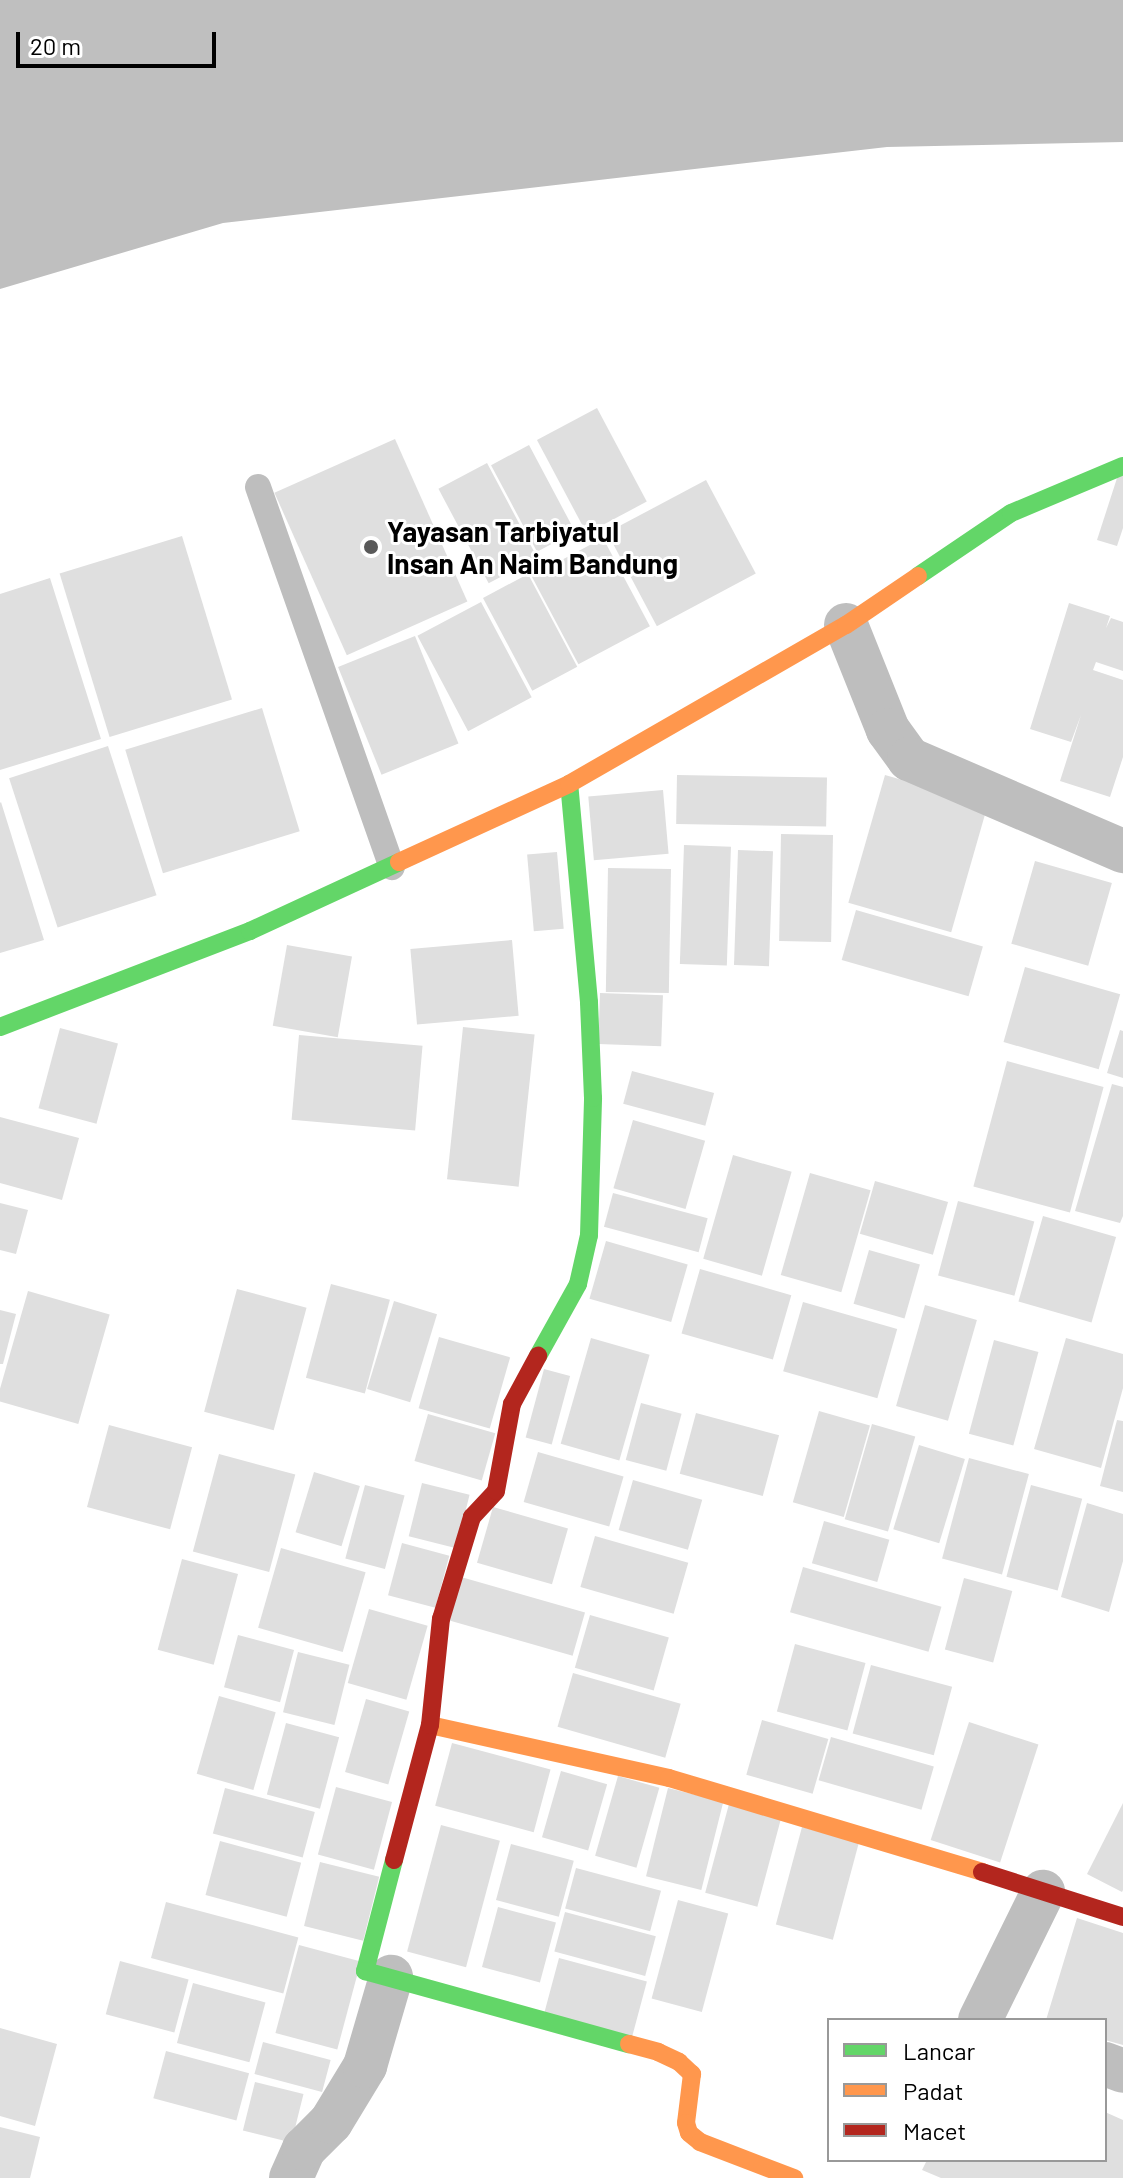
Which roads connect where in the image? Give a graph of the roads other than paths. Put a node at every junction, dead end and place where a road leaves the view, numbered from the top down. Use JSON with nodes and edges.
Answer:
{"nodes":[{"id":1,"x":1123,"y":466,"type":"edge"},
{"id":2,"x":258,"y":487,"type":"dead end"},
{"id":3,"x":846,"y":625,"type":"junction"},
{"id":4,"x":569,"y":784,"type":"junction"},
{"id":5,"x":1123,"y":851,"type":"edge"},
{"id":6,"x":392,"y":867,"type":"junction"},
{"id":7,"x":0,"y":1027,"type":"edge"},
{"id":8,"x":430,"y":1725,"type":"junction"},
{"id":9,"x":1043,"y":1892,"type":"junction"},
{"id":10,"x":1123,"y":1917,"type":"edge"},
{"id":11,"x":391,"y":1977,"type":"junction"},
{"id":12,"x":981,"y":2018,"type":"edge"},
{"id":13,"x":291,"y":2178,"type":"edge"},
{"id":14,"x":794,"y":2178,"type":"edge"}],
"edges":[{"from":1,"to":3,"type":"street"},
{"from":2,"to":6,"type":"lane"},
{"from":3,"to":4,"type":"street"},
{"from":3,"to":5,"type":"street"},
{"from":4,"to":6,"type":"street"},
{"from":4,"to":8,"type":"street"},
{"from":6,"to":7,"type":"street"},
{"from":8,"to":9,"type":"street"},
{"from":8,"to":11,"type":"street"},
{"from":9,"to":10,"type":"street"},
{"from":9,"to":12,"type":"street"},
{"from":11,"to":13,"type":"street"},
{"from":11,"to":14,"type":"street"}]}
